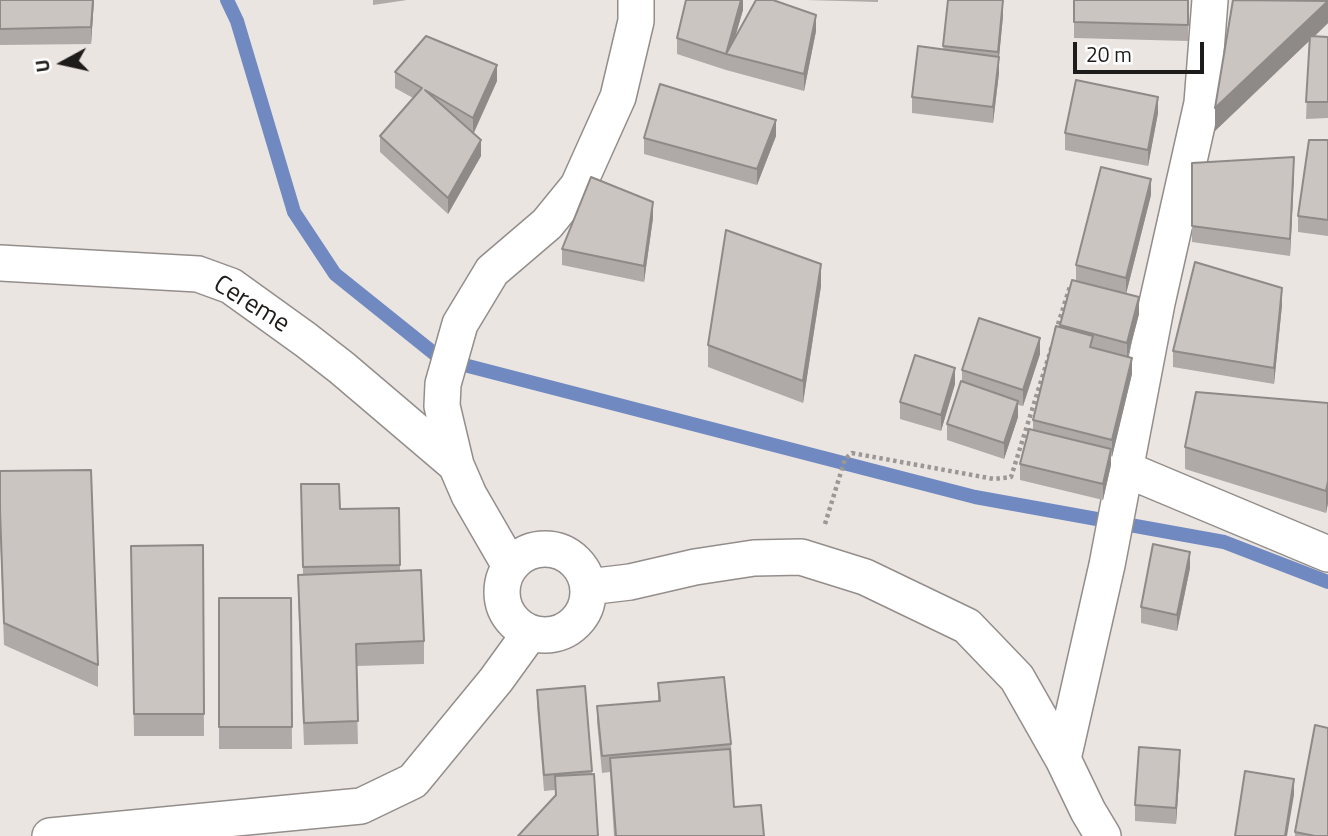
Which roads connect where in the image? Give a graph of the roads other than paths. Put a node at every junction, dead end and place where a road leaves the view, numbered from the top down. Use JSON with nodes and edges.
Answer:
{"nodes":[{"id":1,"x":636,"y":0,"type":"edge"},
{"id":2,"x":1210,"y":0,"type":"edge"},
{"id":3,"x":0,"y":263,"type":"edge"},
{"id":4,"x":456,"y":465,"type":"junction"},
{"id":5,"x":1125,"y":469,"type":"junction"},
{"id":6,"x":1328,"y":554,"type":"edge"},
{"id":7,"x":510,"y":566,"type":"junction"},
{"id":8,"x":588,"y":587,"type":"junction"},
{"id":9,"x":530,"y":633,"type":"junction"},
{"id":10,"x":1063,"y":759,"type":"junction"},
{"id":11,"x":50,"y":836,"type":"edge"},
{"id":12,"x":1104,"y":836,"type":"edge"}],
"edges":[{"from":1,"to":4,"type":"street"},
{"from":2,"to":5,"type":"street"},
{"from":3,"to":4,"type":"street","name":"Cereme"},
{"from":4,"to":7,"type":"street"},
{"from":5,"to":6,"type":"street"},
{"from":5,"to":10,"type":"street"},
{"from":7,"to":8,"type":"street"},
{"from":7,"to":9,"type":"street"},
{"from":8,"to":9,"type":"street"},
{"from":8,"to":10,"type":"street"},
{"from":9,"to":11,"type":"street"},
{"from":10,"to":12,"type":"street"}]}
